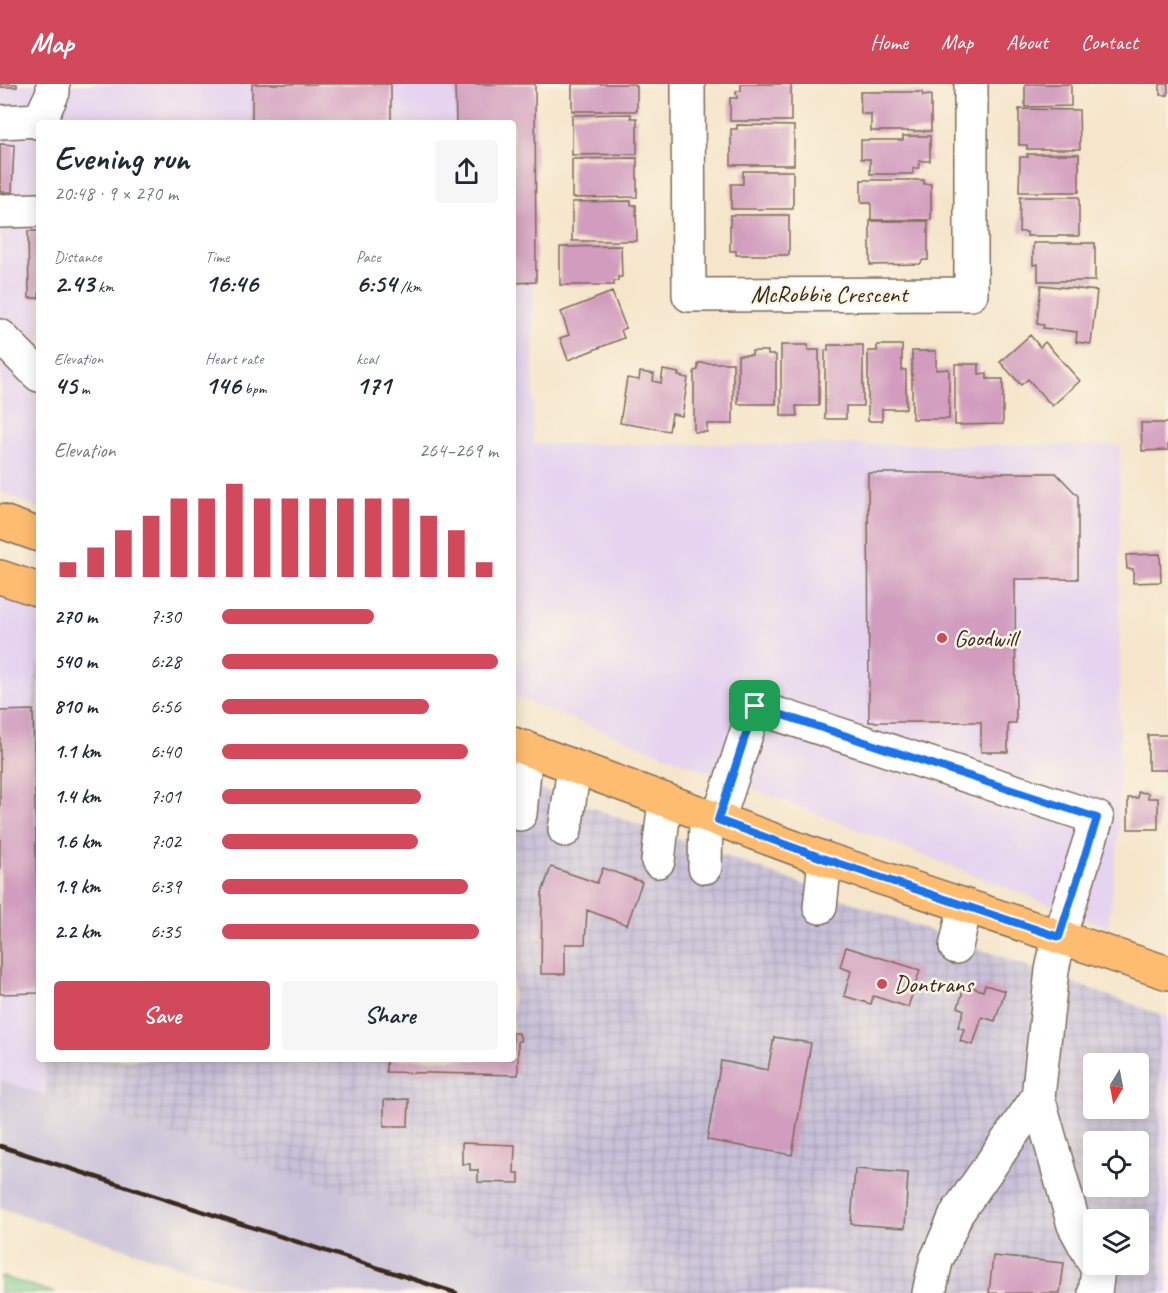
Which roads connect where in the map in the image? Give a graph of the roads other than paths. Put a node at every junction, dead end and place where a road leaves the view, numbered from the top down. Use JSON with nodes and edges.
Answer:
{"nodes":[{"id":1,"x":53,"y":84,"type":"edge"},
{"id":2,"x":688,"y":84,"type":"edge"},
{"id":3,"x":971,"y":84,"type":"edge"},
{"id":4,"x":41,"y":120,"type":"edge"},
{"id":5,"x":0,"y":122,"type":"edge"},
{"id":6,"x":36,"y":122,"type":"edge"},
{"id":7,"x":36,"y":210,"type":"edge"},
{"id":8,"x":0,"y":211,"type":"edge"},
{"id":9,"x":0,"y":336,"type":"edge"},
{"id":10,"x":36,"y":372,"type":"edge"},
{"id":11,"x":0,"y":521,"type":"edge"},
{"id":12,"x":36,"y":534,"type":"edge"},
{"id":13,"x":0,"y":577,"type":"edge"},
{"id":14,"x":36,"y":589,"type":"edge"},
{"id":15,"x":519,"y":746,"type":"edge"},
{"id":16,"x":574,"y":766,"type":"junction"},
{"id":17,"x":665,"y":800,"type":"junction"},
{"id":18,"x":520,"y":814,"type":"dead end"},
{"id":19,"x":712,"y":818,"type":"junction"},
{"id":20,"x":565,"y":830,"type":"dead end"},
{"id":21,"x":825,"y":859,"type":"junction"},
{"id":22,"x":658,"y":861,"type":"dead end"},
{"id":23,"x":705,"y":867,"type":"dead end"},
{"id":24,"x":965,"y":906,"type":"junction"},
{"id":25,"x":820,"y":907,"type":"dead end"},
{"id":26,"x":1059,"y":937,"type":"junction"},
{"id":27,"x":956,"y":947,"type":"dead end"},
{"id":28,"x":1168,"y":973,"type":"edge"},
{"id":29,"x":1038,"y":1097,"type":"junction"},
{"id":30,"x":1083,"y":1242,"type":"edge"},
{"id":31,"x":1097,"y":1275,"type":"edge"},
{"id":32,"x":929,"y":1293,"type":"edge"},
{"id":33,"x":1095,"y":1293,"type":"edge"}],
"edges":[{"from":1,"to":4,"type":"street"},
{"from":2,"to":3,"type":"street","name":"McRobbie Crescent"},
{"from":5,"to":6,"type":"street"},
{"from":7,"to":8,"type":"street"},
{"from":9,"to":10,"type":"street"},
{"from":11,"to":12,"type":"main road"},
{"from":13,"to":14,"type":"main road"},
{"from":15,"to":16,"type":"main road"},
{"from":15,"to":18,"type":"street"},
{"from":16,"to":17,"type":"main road"},
{"from":16,"to":20,"type":"street"},
{"from":17,"to":19,"type":"main road"},
{"from":17,"to":22,"type":"street"},
{"from":19,"to":21,"type":"main road"},
{"from":19,"to":23,"type":"street"},
{"from":19,"to":26,"type":"street"},
{"from":21,"to":24,"type":"main road"},
{"from":21,"to":25,"type":"street"},
{"from":24,"to":26,"type":"main road"},
{"from":24,"to":27,"type":"street"},
{"from":26,"to":28,"type":"main road"},
{"from":26,"to":29,"type":"street"},
{"from":29,"to":30,"type":"street"},
{"from":29,"to":32,"type":"street"},
{"from":31,"to":33,"type":"street"}]}
